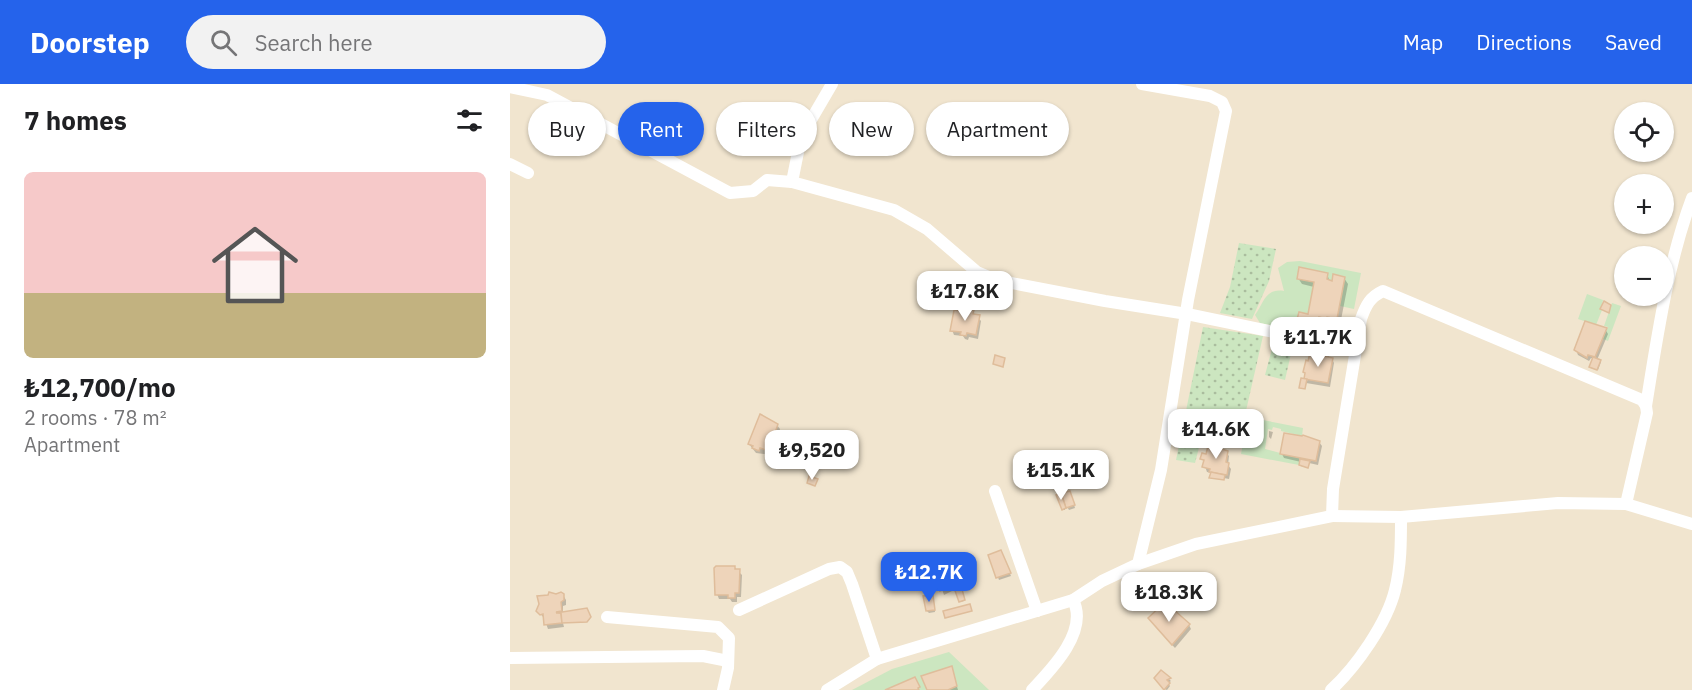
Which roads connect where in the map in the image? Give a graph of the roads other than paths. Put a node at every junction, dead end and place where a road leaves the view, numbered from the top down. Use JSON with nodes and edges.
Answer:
{"nodes":[{"id":1,"x":831,"y":84,"type":"edge"},
{"id":2,"x":1142,"y":84,"type":"edge"},
{"id":3,"x":510,"y":87,"type":"edge"},
{"id":4,"x":510,"y":164,"type":"edge"},
{"id":5,"x":528,"y":172,"type":"dead end"},
{"id":6,"x":792,"y":182,"type":"junction"},
{"id":7,"x":1692,"y":198,"type":"edge"},
{"id":8,"x":1187,"y":314,"type":"junction"},
{"id":9,"x":1356,"y":349,"type":"junction"},
{"id":10,"x":1646,"y":406,"type":"junction"},
{"id":11,"x":995,"y":491,"type":"dead end"},
{"id":12,"x":1626,"y":504,"type":"junction"},
{"id":13,"x":1332,"y":516,"type":"junction"},
{"id":14,"x":1401,"y":517,"type":"junction"},
{"id":15,"x":1692,"y":524,"type":"edge"},
{"id":16,"x":1138,"y":564,"type":"junction"},
{"id":17,"x":1073,"y":600,"type":"junction"},
{"id":18,"x":739,"y":610,"type":"dead end"},
{"id":19,"x":1037,"y":611,"type":"junction"},
{"id":20,"x":607,"y":617,"type":"dead end"},
{"id":21,"x":510,"y":658,"type":"edge"},
{"id":22,"x":877,"y":658,"type":"junction"},
{"id":23,"x":728,"y":661,"type":"junction"},
{"id":24,"x":723,"y":690,"type":"edge"},
{"id":25,"x":827,"y":690,"type":"edge"},
{"id":26,"x":1032,"y":690,"type":"edge"},
{"id":27,"x":1331,"y":690,"type":"edge"}],
"edges":[{"from":1,"to":6,"type":"street"},
{"from":2,"to":8,"type":"street"},
{"from":3,"to":6,"type":"street"},
{"from":4,"to":5,"type":"street"},
{"from":6,"to":8,"type":"street"},
{"from":7,"to":10,"type":"street"},
{"from":8,"to":9,"type":"street"},
{"from":8,"to":16,"type":"street"},
{"from":9,"to":10,"type":"street"},
{"from":9,"to":13,"type":"street"},
{"from":10,"to":12,"type":"street"},
{"from":11,"to":19,"type":"street"},
{"from":12,"to":14,"type":"street"},
{"from":12,"to":15,"type":"street"},
{"from":13,"to":14,"type":"street"},
{"from":13,"to":16,"type":"street"},
{"from":14,"to":27,"type":"street"},
{"from":16,"to":17,"type":"street"},
{"from":17,"to":19,"type":"street"},
{"from":17,"to":26,"type":"street"},
{"from":18,"to":22,"type":"street"},
{"from":19,"to":22,"type":"street"},
{"from":20,"to":23,"type":"street"},
{"from":21,"to":23,"type":"street"},
{"from":22,"to":25,"type":"street"},
{"from":23,"to":24,"type":"street"}]}
